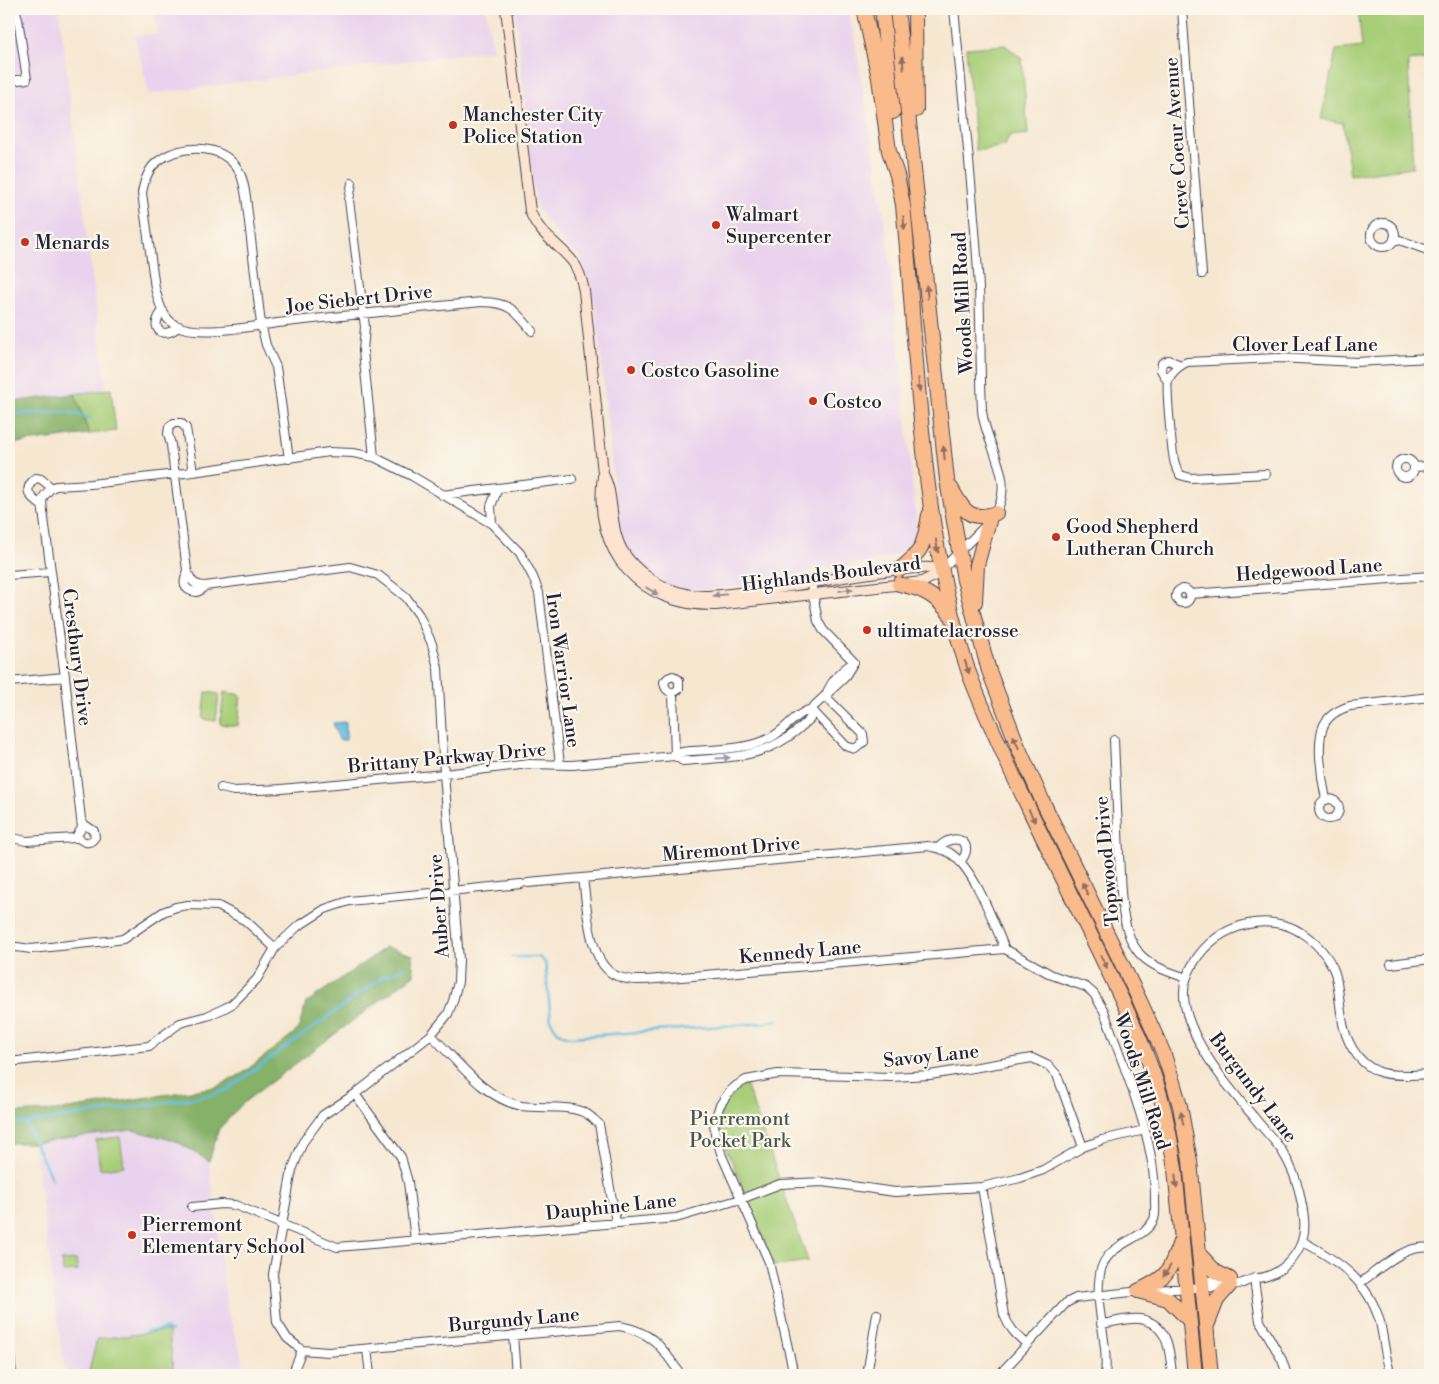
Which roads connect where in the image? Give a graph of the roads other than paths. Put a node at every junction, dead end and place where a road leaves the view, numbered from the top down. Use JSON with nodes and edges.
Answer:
{"nodes":[{"id":1,"x":14,"y":9,"type":"edge"},
{"id":2,"x":506,"y":9,"type":"edge"},
{"id":3,"x":864,"y":9,"type":"edge"},
{"id":4,"x":882,"y":9,"type":"edge"},
{"id":5,"x":898,"y":9,"type":"edge"},
{"id":6,"x":915,"y":9,"type":"edge"},
{"id":7,"x":954,"y":9,"type":"edge"},
{"id":8,"x":1182,"y":9,"type":"edge"},
{"id":9,"x":9,"y":81,"type":"edge"},
{"id":10,"x":897,"y":175,"type":"junction"},
{"id":11,"x":916,"y":181,"type":"junction"},
{"id":12,"x":352,"y":183,"type":"dead end"},
{"id":13,"x":1394,"y":238,"type":"dead end"},
{"id":14,"x":1430,"y":251,"type":"edge"},
{"id":15,"x":1202,"y":274,"type":"dead end"},
{"id":16,"x":163,"y":311,"type":"junction"},
{"id":17,"x":363,"y":314,"type":"junction"},
{"id":18,"x":262,"y":324,"type":"junction"},
{"id":19,"x":179,"y":326,"type":"junction"},
{"id":20,"x":532,"y":331,"type":"dead end"},
{"id":21,"x":1430,"y":358,"type":"edge"},
{"id":22,"x":1181,"y":365,"type":"junction"},
{"id":23,"x":1168,"y":382,"type":"junction"},
{"id":24,"x":374,"y":457,"type":"junction"},
{"id":25,"x":289,"y":459,"type":"junction"},
{"id":26,"x":1430,"y":466,"type":"edge"},
{"id":27,"x":1414,"y":467,"type":"dead end"},
{"id":28,"x":193,"y":472,"type":"junction"},
{"id":29,"x":603,"y":473,"type":"junction"},
{"id":30,"x":174,"y":474,"type":"junction"},
{"id":31,"x":1266,"y":474,"type":"dead end"},
{"id":32,"x":572,"y":479,"type":"dead end"},
{"id":33,"x":947,"y":480,"type":"junction"},
{"id":34,"x":51,"y":488,"type":"junction"},
{"id":35,"x":498,"y":488,"type":"junction"},
{"id":36,"x":442,"y":494,"type":"junction"},
{"id":37,"x":42,"y":506,"type":"junction"},
{"id":38,"x":931,"y":507,"type":"junction"},
{"id":39,"x":993,"y":517,"type":"junction"},
{"id":40,"x":492,"y":524,"type":"junction"},
{"id":41,"x":959,"y":553,"type":"junction"},
{"id":42,"x":942,"y":569,"type":"junction"},
{"id":43,"x":50,"y":572,"type":"junction"},
{"id":44,"x":9,"y":575,"type":"edge"},
{"id":45,"x":1430,"y":576,"type":"edge"},
{"id":46,"x":899,"y":577,"type":"junction"},
{"id":47,"x":964,"y":580,"type":"junction"},
{"id":48,"x":812,"y":583,"type":"junction"},
{"id":49,"x":813,"y":594,"type":"junction"},
{"id":50,"x":1190,"y":594,"type":"dead end"},
{"id":51,"x":953,"y":618,"type":"junction"},
{"id":52,"x":974,"y":620,"type":"junction"},
{"id":53,"x":65,"y":677,"type":"junction"},
{"id":54,"x":9,"y":682,"type":"edge"},
{"id":55,"x":673,"y":693,"type":"dead end"},
{"id":56,"x":825,"y":696,"type":"junction"},
{"id":57,"x":1430,"y":697,"type":"edge"},
{"id":58,"x":811,"y":709,"type":"junction"},
{"id":59,"x":1114,"y":740,"type":"dead end"},
{"id":60,"x":675,"y":756,"type":"junction"},
{"id":61,"x":560,"y":764,"type":"junction"},
{"id":62,"x":444,"y":774,"type":"junction"},
{"id":63,"x":221,"y":788,"type":"dead end"},
{"id":64,"x":1326,"y":800,"type":"dead end"},
{"id":65,"x":82,"y":825,"type":"junction"},
{"id":66,"x":76,"y":836,"type":"junction"},
{"id":67,"x":9,"y":837,"type":"edge"},
{"id":68,"x":938,"y":848,"type":"junction"},
{"id":69,"x":960,"y":862,"type":"junction"},
{"id":70,"x":583,"y":878,"type":"junction"},
{"id":71,"x":453,"y":890,"type":"junction"},
{"id":72,"x":9,"y":946,"type":"edge"},
{"id":73,"x":275,"y":948,"type":"junction"},
{"id":74,"x":1005,"y":949,"type":"junction"},
{"id":75,"x":1430,"y":959,"type":"edge"},
{"id":76,"x":1391,"y":964,"type":"dead end"},
{"id":77,"x":1186,"y":978,"type":"junction"},
{"id":78,"x":431,"y":1035,"type":"junction"},
{"id":79,"x":9,"y":1062,"type":"edge"},
{"id":80,"x":1430,"y":1074,"type":"edge"},
{"id":81,"x":355,"y":1094,"type":"junction"},
{"id":82,"x":1145,"y":1130,"type":"junction"},
{"id":83,"x":1083,"y":1147,"type":"junction"},
{"id":84,"x":982,"y":1187,"type":"junction"},
{"id":85,"x":741,"y":1199,"type":"junction"},
{"id":86,"x":192,"y":1207,"type":"dead end"},
{"id":87,"x":616,"y":1223,"type":"junction"},
{"id":88,"x":280,"y":1225,"type":"junction"},
{"id":89,"x":1182,"y":1236,"type":"junction"},
{"id":90,"x":415,"y":1240,"type":"junction"},
{"id":91,"x":1302,"y":1241,"type":"junction"},
{"id":92,"x":1430,"y":1248,"type":"edge"},
{"id":93,"x":1199,"y":1254,"type":"junction"},
{"id":94,"x":1254,"y":1279,"type":"junction"},
{"id":95,"x":1230,"y":1282,"type":"junction"},
{"id":96,"x":1360,"y":1283,"type":"junction"},
{"id":97,"x":1202,"y":1285,"type":"junction"},
{"id":98,"x":1187,"y":1288,"type":"junction"},
{"id":99,"x":1138,"y":1291,"type":"junction"},
{"id":100,"x":1097,"y":1295,"type":"junction"},
{"id":101,"x":877,"y":1314,"type":"dead end"},
{"id":102,"x":1190,"y":1321,"type":"junction"},
{"id":103,"x":1101,"y":1324,"type":"junction"},
{"id":104,"x":1206,"y":1326,"type":"junction"},
{"id":105,"x":513,"y":1335,"type":"junction"},
{"id":106,"x":1027,"y":1344,"type":"junction"},
{"id":107,"x":9,"y":1347,"type":"edge"},
{"id":108,"x":367,"y":1348,"type":"junction"},
{"id":109,"x":302,"y":1350,"type":"junction"},
{"id":110,"x":12,"y":1375,"type":"edge"},
{"id":111,"x":292,"y":1375,"type":"edge"},
{"id":112,"x":370,"y":1375,"type":"edge"},
{"id":113,"x":516,"y":1375,"type":"edge"},
{"id":114,"x":681,"y":1375,"type":"edge"},
{"id":115,"x":794,"y":1375,"type":"edge"},
{"id":116,"x":867,"y":1375,"type":"edge"},
{"id":117,"x":999,"y":1375,"type":"edge"},
{"id":118,"x":1106,"y":1375,"type":"edge"},
{"id":119,"x":1172,"y":1375,"type":"edge"},
{"id":120,"x":1195,"y":1375,"type":"edge"},
{"id":121,"x":1211,"y":1375,"type":"edge"},
{"id":122,"x":1287,"y":1375,"type":"edge"},
{"id":123,"x":1391,"y":1375,"type":"edge"}],
"edges":[{"from":1,"to":9,"type":"street"},
{"from":2,"to":29,"type":"street","name":"Highlands Boulevard"},
{"from":3,"to":10,"type":"highway"},
{"from":4,"to":10,"type":"highway"},
{"from":11,"to":5,"type":"highway","one_way":true},
{"from":6,"to":11,"type":"highway"},
{"from":7,"to":39,"type":"street","name":"Woods Mill Road"},
{"from":8,"to":15,"type":"street","name":"Creve Coeur Avenue"},
{"from":10,"to":38,"type":"highway","one_way":true},
{"from":33,"to":11,"type":"highway","one_way":true},
{"from":12,"to":17,"type":"street"},
{"from":13,"to":14,"type":"street"},
{"from":16,"to":18,"type":"street"},
{"from":16,"to":19,"type":"street","name":"Joe Siebert Drive"},
{"from":16,"to":19,"type":"street","name":"Joe Siebert Drive"},
{"from":17,"to":18,"type":"street","name":"Joe Siebert Drive"},
{"from":17,"to":20,"type":"street","name":"Joe Siebert Drive"},
{"from":17,"to":24,"type":"street"},
{"from":18,"to":19,"type":"street","name":"Joe Siebert Drive"},
{"from":18,"to":25,"type":"street"},
{"from":21,"to":22,"type":"street","name":"Clover Leaf Lane"},
{"from":22,"to":23,"type":"street"},
{"from":22,"to":23,"type":"street","name":"Clover Leaf Lane"},
{"from":23,"to":31,"type":"street","name":"Clover Leaf Lane"},
{"from":24,"to":25,"type":"street","name":"Iron Warrior Lane"},
{"from":24,"to":36,"type":"street","name":"Iron Warrior Lane"},
{"from":25,"to":28,"type":"street","name":"Iron Warrior Lane"},
{"from":26,"to":27,"type":"street"},
{"from":28,"to":30,"type":"street","name":"Iron Warrior Lane"},
{"from":28,"to":30,"type":"street"},
{"from":48,"to":29,"type":"street","name":"Highlands Boulevard","one_way":true},
{"from":29,"to":49,"type":"street","name":"Highlands Boulevard","one_way":true},
{"from":30,"to":34,"type":"street","name":"Iron Warrior Lane"},
{"from":30,"to":62,"type":"street","name":"Auber Drive"},
{"from":32,"to":35,"type":"street"},
{"from":33,"to":39,"type":"highway"},
{"from":33,"to":41,"type":"highway"},
{"from":34,"to":37,"type":"street","name":"Crestbury Drive"},
{"from":34,"to":37,"type":"street"},
{"from":35,"to":36,"type":"street"},
{"from":35,"to":40,"type":"street"},
{"from":36,"to":40,"type":"street","name":"Iron Warrior Lane"},
{"from":37,"to":43,"type":"street","name":"Crestbury Drive"},
{"from":38,"to":42,"type":"highway","one_way":true},
{"from":38,"to":46,"type":"highway"},
{"from":39,"to":41,"type":"street","name":"Woods Mill Road"},
{"from":39,"to":52,"type":"highway"},
{"from":40,"to":61,"type":"street","name":"Iron Warrior Lane"},
{"from":41,"to":42,"type":"street","name":"Woods Mill Road"},
{"from":41,"to":47,"type":"highway"},
{"from":42,"to":46,"type":"street","name":"Highlands Boulevard"},
{"from":42,"to":47,"type":"highway"},
{"from":42,"to":51,"type":"highway"},
{"from":43,"to":44,"type":"street"},
{"from":43,"to":53,"type":"street","name":"Crestbury Drive"},
{"from":45,"to":50,"type":"street","name":"Hedgewood Lane"},
{"from":46,"to":48,"type":"street","name":"Highlands Boulevard"},
{"from":49,"to":46,"type":"street","name":"Highlands Boulevard","one_way":true},
{"from":46,"to":51,"type":"highway"},
{"from":47,"to":52,"type":"highway"},
{"from":48,"to":49,"type":"street"},
{"from":49,"to":56,"type":"street","name":"Brittany Parkway Drive"},
{"from":51,"to":89,"type":"highway","one_way":true},
{"from":93,"to":52,"type":"highway","one_way":true},
{"from":53,"to":54,"type":"street"},
{"from":53,"to":65,"type":"street","name":"Crestbury Drive"},
{"from":55,"to":60,"type":"street"},
{"from":56,"to":58,"type":"street","name":"Brittany Parkway Drive"},
{"from":56,"to":58,"type":"street"},
{"from":57,"to":64,"type":"street"},
{"from":58,"to":60,"type":"street","name":"Brittany Parkway Drive"},
{"from":59,"to":77,"type":"street","name":"Topwood Drive"},
{"from":60,"to":61,"type":"street","name":"Brittany Parkway Drive"},
{"from":61,"to":62,"type":"street","name":"Brittany Parkway Drive"},
{"from":62,"to":63,"type":"street","name":"Brittany Parkway Drive"},
{"from":62,"to":71,"type":"street","name":"Auber Drive"},
{"from":65,"to":66,"type":"street"},
{"from":65,"to":66,"type":"street","name":"Crestbury Drive"},
{"from":66,"to":67,"type":"street"},
{"from":68,"to":69,"type":"street"},
{"from":68,"to":69,"type":"street","name":"Miremont Drive"},
{"from":68,"to":70,"type":"street","name":"Miremont Drive"},
{"from":69,"to":74,"type":"street"},
{"from":70,"to":71,"type":"street","name":"Miremont Drive"},
{"from":70,"to":74,"type":"street","name":"Kennedy Lane"},
{"from":71,"to":73,"type":"street","name":"Miremont Drive"},
{"from":71,"to":78,"type":"street","name":"Auber Drive"},
{"from":72,"to":73,"type":"street"},
{"from":73,"to":79,"type":"street","name":"Miremont Drive"},
{"from":74,"to":82,"type":"street","name":"Woods Mill Road"},
{"from":75,"to":76,"type":"street"},
{"from":77,"to":80,"type":"street","name":"Burgundy Lane"},
{"from":77,"to":91,"type":"street","name":"Burgundy Lane"},
{"from":78,"to":81,"type":"street","name":"Auber Drive"},
{"from":78,"to":87,"type":"street"},
{"from":81,"to":88,"type":"street","name":"Auber Drive"},
{"from":81,"to":90,"type":"street"},
{"from":82,"to":83,"type":"street","name":"Dauphine Lane"},
{"from":82,"to":100,"type":"street","name":"Woods Mill Road"},
{"from":83,"to":84,"type":"street","name":"Dauphine Lane"},
{"from":83,"to":85,"type":"street","name":"Savoy Lane"},
{"from":84,"to":85,"type":"street","name":"Dauphine Lane"},
{"from":84,"to":106,"type":"street"},
{"from":85,"to":87,"type":"street","name":"Dauphine Lane"},
{"from":85,"to":115,"type":"street"},
{"from":86,"to":88,"type":"street","name":"Dauphine Lane"},
{"from":87,"to":90,"type":"street","name":"Dauphine Lane"},
{"from":88,"to":90,"type":"street","name":"Dauphine Lane"},
{"from":88,"to":109,"type":"street","name":"Auber Drive"},
{"from":89,"to":98,"type":"highway"},
{"from":89,"to":99,"type":"highway","one_way":true},
{"from":91,"to":94,"type":"street","name":"Burgundy Lane"},
{"from":91,"to":96,"type":"street"},
{"from":92,"to":96,"type":"street"},
{"from":93,"to":95,"type":"highway"},
{"from":93,"to":97,"type":"highway"},
{"from":94,"to":95,"type":"street","name":"Burgundy Lane"},
{"from":94,"to":122,"type":"street"},
{"from":95,"to":97,"type":"street","name":"Burgundy Lane"},
{"from":95,"to":104,"type":"highway"},
{"from":96,"to":123,"type":"street"},
{"from":97,"to":98,"type":"street","name":"Burgundy Lane"},
{"from":97,"to":104,"type":"highway"},
{"from":98,"to":99,"type":"street","name":"Burgundy Lane"},
{"from":98,"to":102,"type":"highway"},
{"from":99,"to":100,"type":"street","name":"Burgundy Lane"},
{"from":99,"to":102,"type":"highway"},
{"from":100,"to":103,"type":"street","name":"Woods Mill Road"},
{"from":100,"to":106,"type":"street","name":"Burgundy Lane"},
{"from":101,"to":116,"type":"street"},
{"from":102,"to":120,"type":"highway"},
{"from":103,"to":118,"type":"street","name":"Woods Mill Road"},
{"from":103,"to":119,"type":"street"},
{"from":104,"to":121,"type":"highway"},
{"from":105,"to":108,"type":"street","name":"Burgundy Lane"},
{"from":105,"to":113,"type":"street"},
{"from":105,"to":114,"type":"street","name":"Burgundy Lane"},
{"from":106,"to":117,"type":"street","name":"Burgundy Lane"},
{"from":107,"to":110,"type":"street"},
{"from":108,"to":109,"type":"street","name":"Burgundy Lane"},
{"from":108,"to":112,"type":"street"},
{"from":109,"to":111,"type":"street"}]}
